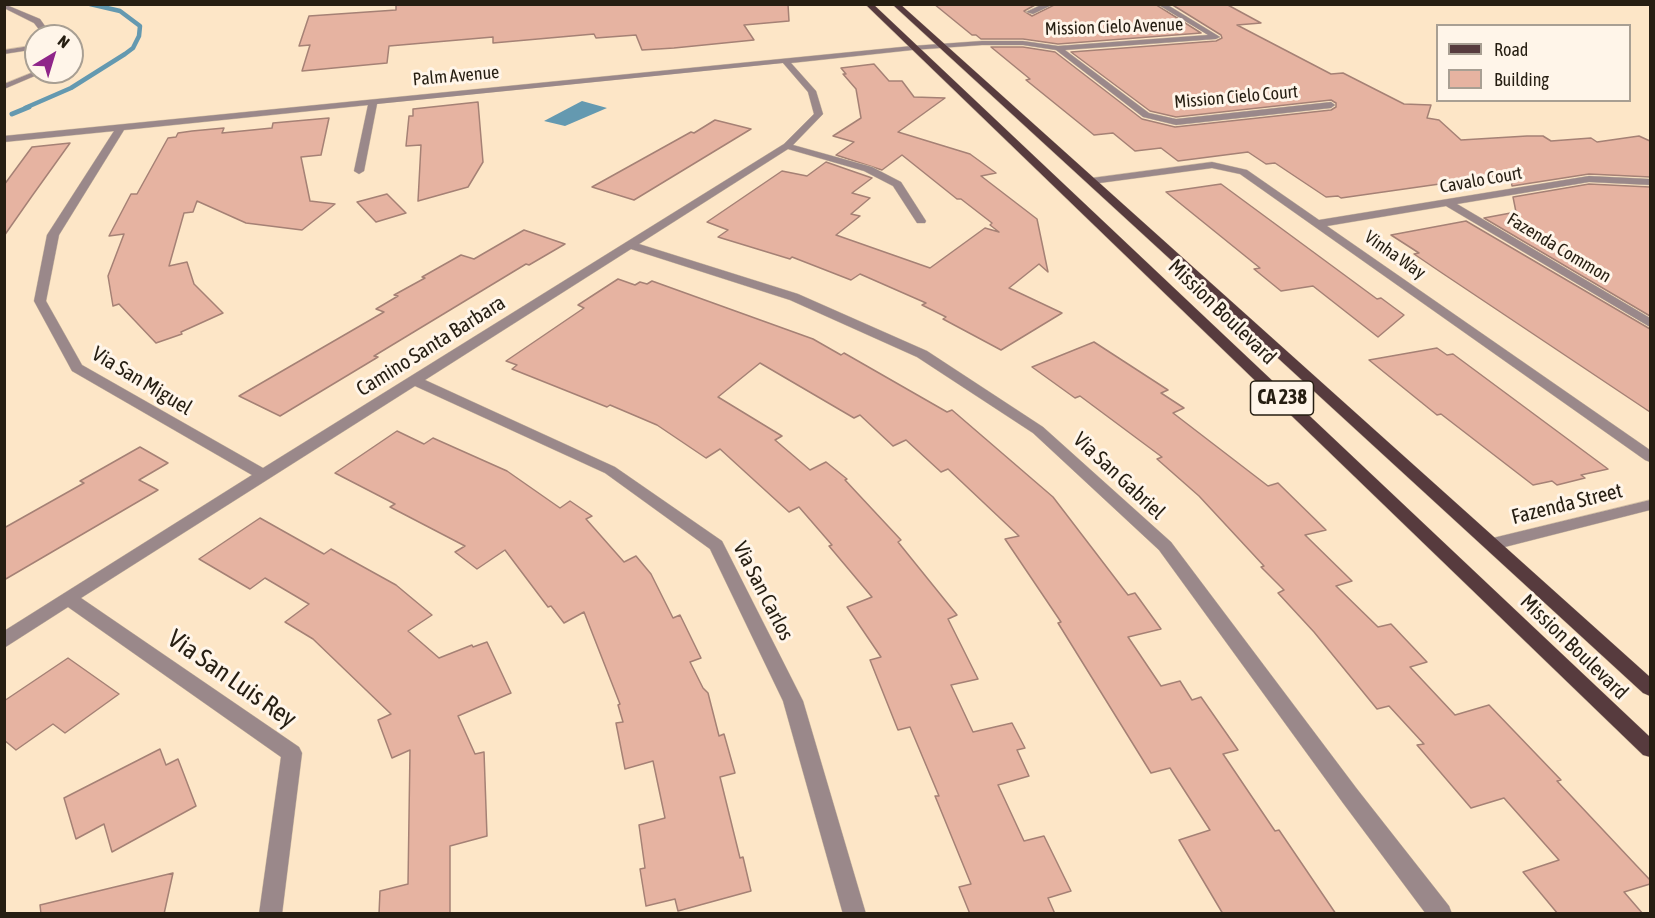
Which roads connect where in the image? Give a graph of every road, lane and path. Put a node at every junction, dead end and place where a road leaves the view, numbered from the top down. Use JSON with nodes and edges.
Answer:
{"nodes":[{"id":1,"x":868,"y":4,"type":"edge"},
{"id":2,"x":895,"y":4,"type":"edge"},
{"id":3,"x":1051,"y":4,"type":"edge"},
{"id":4,"x":1160,"y":4,"type":"edge"},
{"id":5,"x":4,"y":5,"type":"edge"},
{"id":6,"x":1030,"y":12,"type":"dead end"},
{"id":7,"x":39,"y":24,"type":"edge"},
{"id":8,"x":939,"y":45,"type":"junction"},
{"id":9,"x":912,"y":48,"type":"junction"},
{"id":10,"x":1058,"y":48,"type":"junction"},
{"id":11,"x":24,"y":49,"type":"edge"},
{"id":12,"x":4,"y":52,"type":"edge"},
{"id":13,"x":784,"y":61,"type":"junction"},
{"id":14,"x":24,"y":79,"type":"edge"},
{"id":15,"x":4,"y":87,"type":"edge"},
{"id":16,"x":373,"y":100,"type":"junction"},
{"id":17,"x":1331,"y":105,"type":"dead end"},
{"id":18,"x":122,"y":126,"type":"junction"},
{"id":19,"x":4,"y":139,"type":"edge"},
{"id":20,"x":787,"y":146,"type":"junction"},
{"id":21,"x":359,"y":171,"type":"dead end"},
{"id":22,"x":1092,"y":181,"type":"junction"},
{"id":23,"x":1650,"y":182,"type":"edge"},
{"id":24,"x":1448,"y":203,"type":"junction"},
{"id":25,"x":921,"y":221,"type":"dead end"},
{"id":26,"x":1318,"y":224,"type":"junction"},
{"id":27,"x":630,"y":245,"type":"junction"},
{"id":28,"x":1650,"y":323,"type":"edge"},
{"id":29,"x":415,"y":381,"type":"junction"},
{"id":30,"x":1650,"y":458,"type":"edge"},
{"id":31,"x":264,"y":476,"type":"junction"},
{"id":32,"x":1650,"y":505,"type":"edge"},
{"id":33,"x":1493,"y":544,"type":"junction"},
{"id":34,"x":68,"y":598,"type":"junction"},
{"id":35,"x":4,"y":641,"type":"edge"},
{"id":36,"x":1650,"y":688,"type":"edge"},
{"id":37,"x":1650,"y":749,"type":"edge"},
{"id":38,"x":270,"y":914,"type":"edge"},
{"id":39,"x":855,"y":914,"type":"edge"},
{"id":40,"x":1441,"y":914,"type":"edge"}],
"edges":[{"from":1,"to":9,"type":"main road","name":"Mission Boulevard","number":"CA 238"},
{"from":2,"to":8,"type":"main road","name":"Mission Boulevard","number":"CA 238"},
{"from":3,"to":6,"type":"street"},
{"from":4,"to":10,"type":"street","name":"Mission Cielo Avenue"},
{"from":5,"to":7,"type":"street"},
{"from":8,"to":9,"type":"street","name":"Mission Cielo Avenue"},
{"from":8,"to":10,"type":"street","name":"Mission Cielo Avenue"},
{"from":8,"to":22,"type":"main road","name":"Mission Boulevard","number":"CA 238"},
{"from":9,"to":13,"type":"street","name":"Palm Avenue"},
{"from":9,"to":37,"type":"main road","name":"Mission Boulevard","number":"CA 238"},
{"from":10,"to":17,"type":"street","name":"Mission Cielo Court"},
{"from":11,"to":12,"type":"street"},
{"from":13,"to":16,"type":"street","name":"Palm Avenue"},
{"from":13,"to":20,"type":"street","name":"Camino Santa Barbara"},
{"from":14,"to":15,"type":"street"},
{"from":16,"to":18,"type":"street","name":"Palm Avenue"},
{"from":16,"to":21,"type":"street"},
{"from":18,"to":19,"type":"street","name":"Palm Avenue"},
{"from":18,"to":31,"type":"street","name":"Via San Miguel"},
{"from":20,"to":25,"type":"street"},
{"from":20,"to":27,"type":"street","name":"Camino Santa Barbara"},
{"from":22,"to":26,"type":"street","name":"Vinha Way"},
{"from":22,"to":33,"type":"main road","name":"Mission Boulevard","number":"CA 238"},
{"from":23,"to":24,"type":"street","name":"Cavalo Court"},
{"from":24,"to":26,"type":"street","name":"Cavalo Court"},
{"from":24,"to":28,"type":"street","name":"Fazenda Common"},
{"from":26,"to":30,"type":"street","name":"Vinha Way"},
{"from":27,"to":29,"type":"street","name":"Camino Santa Barbara"},
{"from":27,"to":40,"type":"street","name":"Via San Gabriel"},
{"from":29,"to":31,"type":"street","name":"Camino Santa Barbara"},
{"from":29,"to":39,"type":"street","name":"Via San Carlos"},
{"from":31,"to":34,"type":"street","name":"Camino Santa Barbara"},
{"from":32,"to":33,"type":"street","name":"Fazenda Street"},
{"from":33,"to":36,"type":"main road","name":"Mission Boulevard","number":"CA 238"},
{"from":34,"to":35,"type":"street","name":"Camino Santa Barbara"},
{"from":34,"to":38,"type":"street","name":"Via San Luis Rey"}]}
